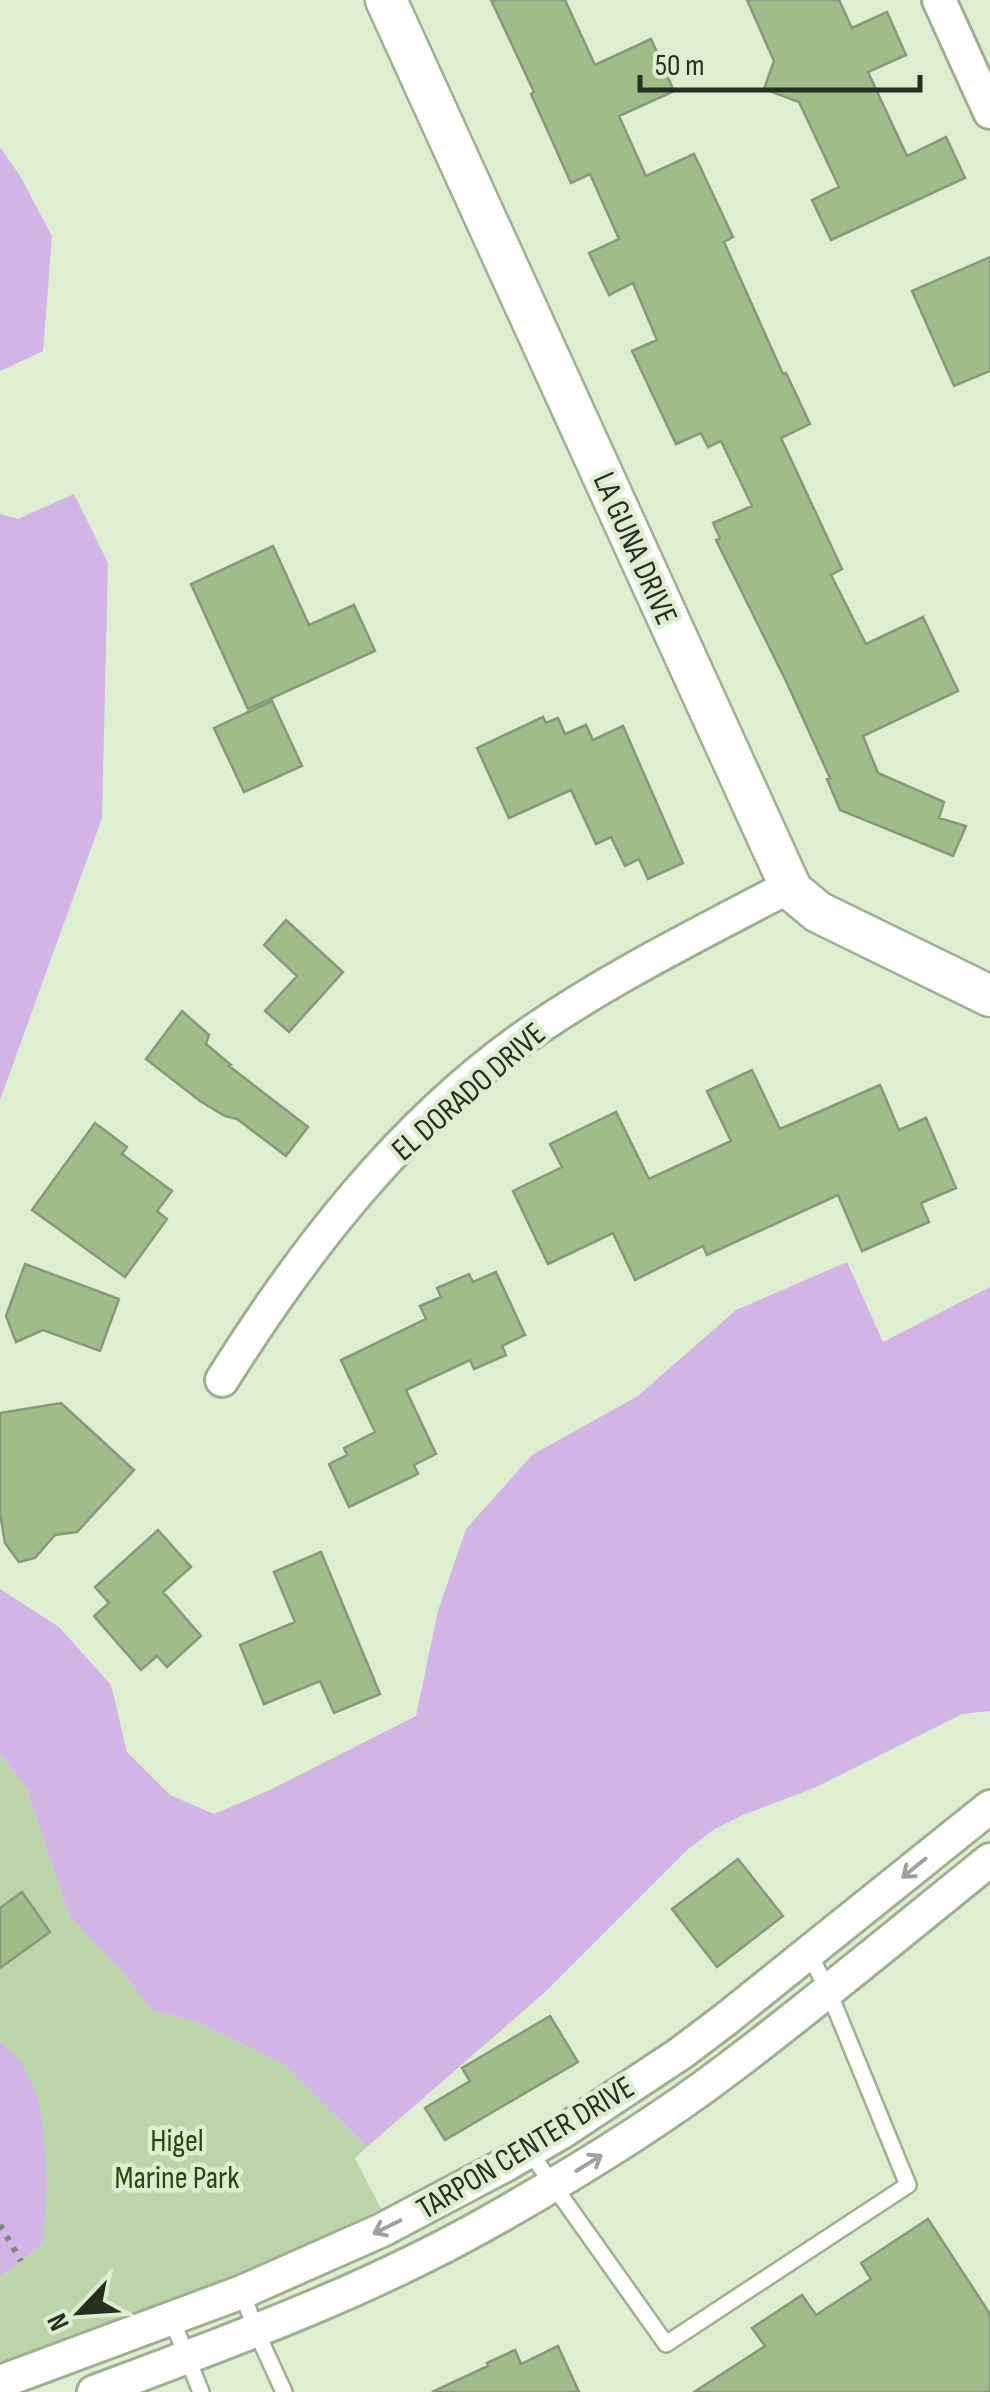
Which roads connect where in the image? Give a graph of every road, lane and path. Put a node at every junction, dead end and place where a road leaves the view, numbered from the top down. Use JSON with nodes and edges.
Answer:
{"nodes":[{"id":1,"x":386,"y":0,"type":"edge"},
{"id":2,"x":939,"y":0,"type":"edge"},
{"id":3,"x":990,"y":112,"type":"edge"},
{"id":4,"x":790,"y":886,"type":"junction"},
{"id":5,"x":990,"y":996,"type":"edge"},
{"id":6,"x":222,"y":1380,"type":"dead end"},
{"id":7,"x":990,"y":1807,"type":"edge"},
{"id":8,"x":990,"y":1860,"type":"edge"},
{"id":9,"x":808,"y":1952,"type":"junction"},
{"id":10,"x":828,"y":1990,"type":"junction"},
{"id":11,"x":530,"y":2151,"type":"junction"},
{"id":12,"x":552,"y":2185,"type":"junction"},
{"id":13,"x":0,"y":2224,"type":"edge"},
{"id":14,"x":21,"y":2261,"type":"dead end"},
{"id":15,"x":242,"y":2292,"type":"junction"},
{"id":16,"x":172,"y":2320,"type":"junction"},
{"id":17,"x":256,"y":2331,"type":"junction"},
{"id":18,"x":186,"y":2358,"type":"junction"},
{"id":19,"x":0,"y":2383,"type":"edge"},
{"id":20,"x":3,"y":2392,"type":"edge"},
{"id":21,"x":94,"y":2392,"type":"edge"},
{"id":22,"x":201,"y":2392,"type":"edge"},
{"id":23,"x":284,"y":2392,"type":"edge"}],
"edges":[{"from":1,"to":4,"type":"street","name":"LA GUNA DRIVE"},
{"from":2,"to":3,"type":"street"},
{"from":4,"to":5,"type":"street","name":"LA GUNA DRIVE"},
{"from":4,"to":6,"type":"street","name":"EL DORADO DRIVE"},
{"from":7,"to":9,"type":"street","name":"TARPON CENTER DRIVE","one_way":true},
{"from":8,"to":10,"type":"street","name":"TARPON CENTER DRIVE"},
{"from":9,"to":10,"type":"lane"},
{"from":9,"to":11,"type":"street","name":"TARPON CENTER DRIVE"},
{"from":12,"to":10,"type":"street","name":"TARPON CENTER DRIVE","one_way":true},
{"from":10,"to":12,"type":"lane"},
{"from":11,"to":12,"type":"lane"},
{"from":11,"to":15,"type":"street","name":"TARPON CENTER DRIVE","one_way":true},
{"from":12,"to":17,"type":"street","name":"TARPON CENTER DRIVE"},
{"from":13,"to":14,"type":"path"},
{"from":15,"to":16,"type":"street","name":"TARPON CENTER DRIVE"},
{"from":15,"to":17,"type":"lane"},
{"from":16,"to":18,"type":"lane"},
{"from":16,"to":19,"type":"street","name":"TARPON CENTER DRIVE"},
{"from":17,"to":18,"type":"street","name":"TARPON CENTER DRIVE"},
{"from":17,"to":23,"type":"lane"},
{"from":18,"to":21,"type":"street","name":"TARPON CENTER DRIVE"},
{"from":18,"to":22,"type":"lane"},
{"from":19,"to":20,"type":"lane"}]}
